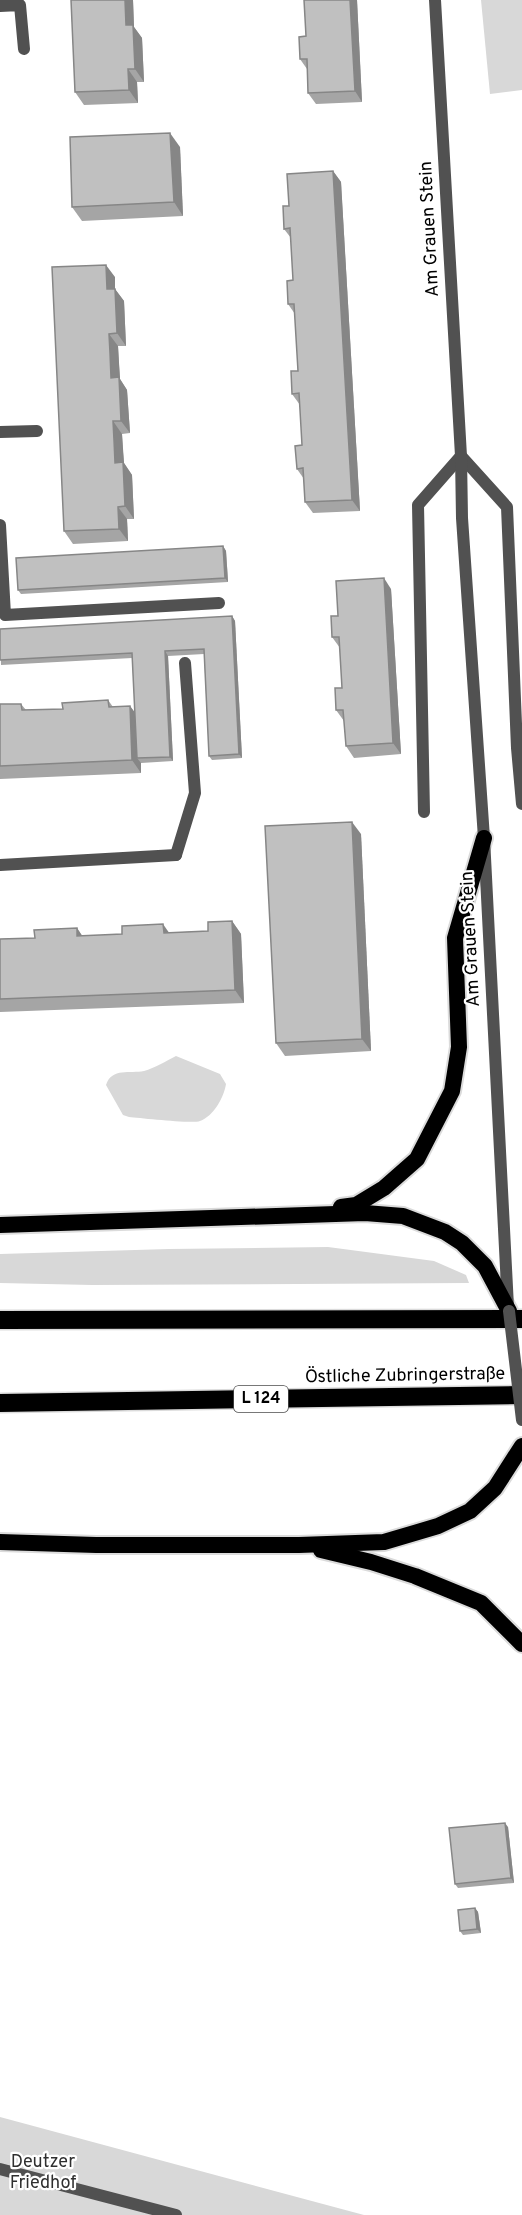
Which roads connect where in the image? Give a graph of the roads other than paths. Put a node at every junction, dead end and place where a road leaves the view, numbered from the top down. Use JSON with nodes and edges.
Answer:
{"nodes":[{"id":1,"x":435,"y":0,"type":"edge"},
{"id":2,"x":0,"y":6,"type":"edge"},
{"id":3,"x":24,"y":49,"type":"dead end"},
{"id":4,"x":37,"y":431,"type":"dead end"},
{"id":5,"x":0,"y":432,"type":"edge"},
{"id":6,"x":461,"y":456,"type":"junction"},
{"id":7,"x":0,"y":525,"type":"edge"},
{"id":8,"x":219,"y":603,"type":"dead end"},
{"id":9,"x":185,"y":663,"type":"dead end"},
{"id":10,"x":522,"y":804,"type":"edge"},
{"id":11,"x":424,"y":812,"type":"dead end"},
{"id":12,"x":484,"y":838,"type":"junction"},
{"id":13,"x":0,"y":865,"type":"edge"},
{"id":14,"x":291,"y":1216,"type":"junction"},
{"id":15,"x":0,"y":1225,"type":"edge"},
{"id":16,"x":515,"y":1315,"type":"edge"},
{"id":17,"x":0,"y":1320,"type":"edge"},
{"id":18,"x":522,"y":1395,"type":"edge"},
{"id":19,"x":0,"y":1403,"type":"edge"},
{"id":20,"x":522,"y":1420,"type":"edge"},
{"id":21,"x":522,"y":1446,"type":"edge"},
{"id":22,"x":0,"y":1542,"type":"edge"},
{"id":23,"x":299,"y":1545,"type":"junction"},
{"id":24,"x":522,"y":1644,"type":"edge"},
{"id":25,"x":0,"y":2169,"type":"edge"},
{"id":26,"x":176,"y":2215,"type":"edge"}],
"edges":[{"from":1,"to":6,"type":"street","name":"Am Grauen Stein"},
{"from":2,"to":3,"type":"street"},
{"from":4,"to":5,"type":"street"},
{"from":6,"to":10,"type":"street"},
{"from":6,"to":11,"type":"street"},
{"from":6,"to":12,"type":"street","name":"Am Grauen Stein"},
{"from":7,"to":8,"type":"street"},
{"from":9,"to":13,"type":"street"},
{"from":12,"to":14,"type":"highway"},
{"from":12,"to":16,"type":"street","name":"Am Grauen Stein"},
{"from":14,"to":15,"type":"highway"},
{"from":14,"to":16,"type":"highway"},
{"from":16,"to":17,"type":"highway"},
{"from":16,"to":20,"type":"street","name":"Am Grauen Stein","bridge":true},
{"from":18,"to":19,"type":"highway","name":"Östliche Zubringerstraße","number":"L 124"},
{"from":21,"to":23,"type":"highway"},
{"from":22,"to":23,"type":"highway"},
{"from":23,"to":24,"type":"highway"},
{"from":25,"to":26,"type":"street"}]}
